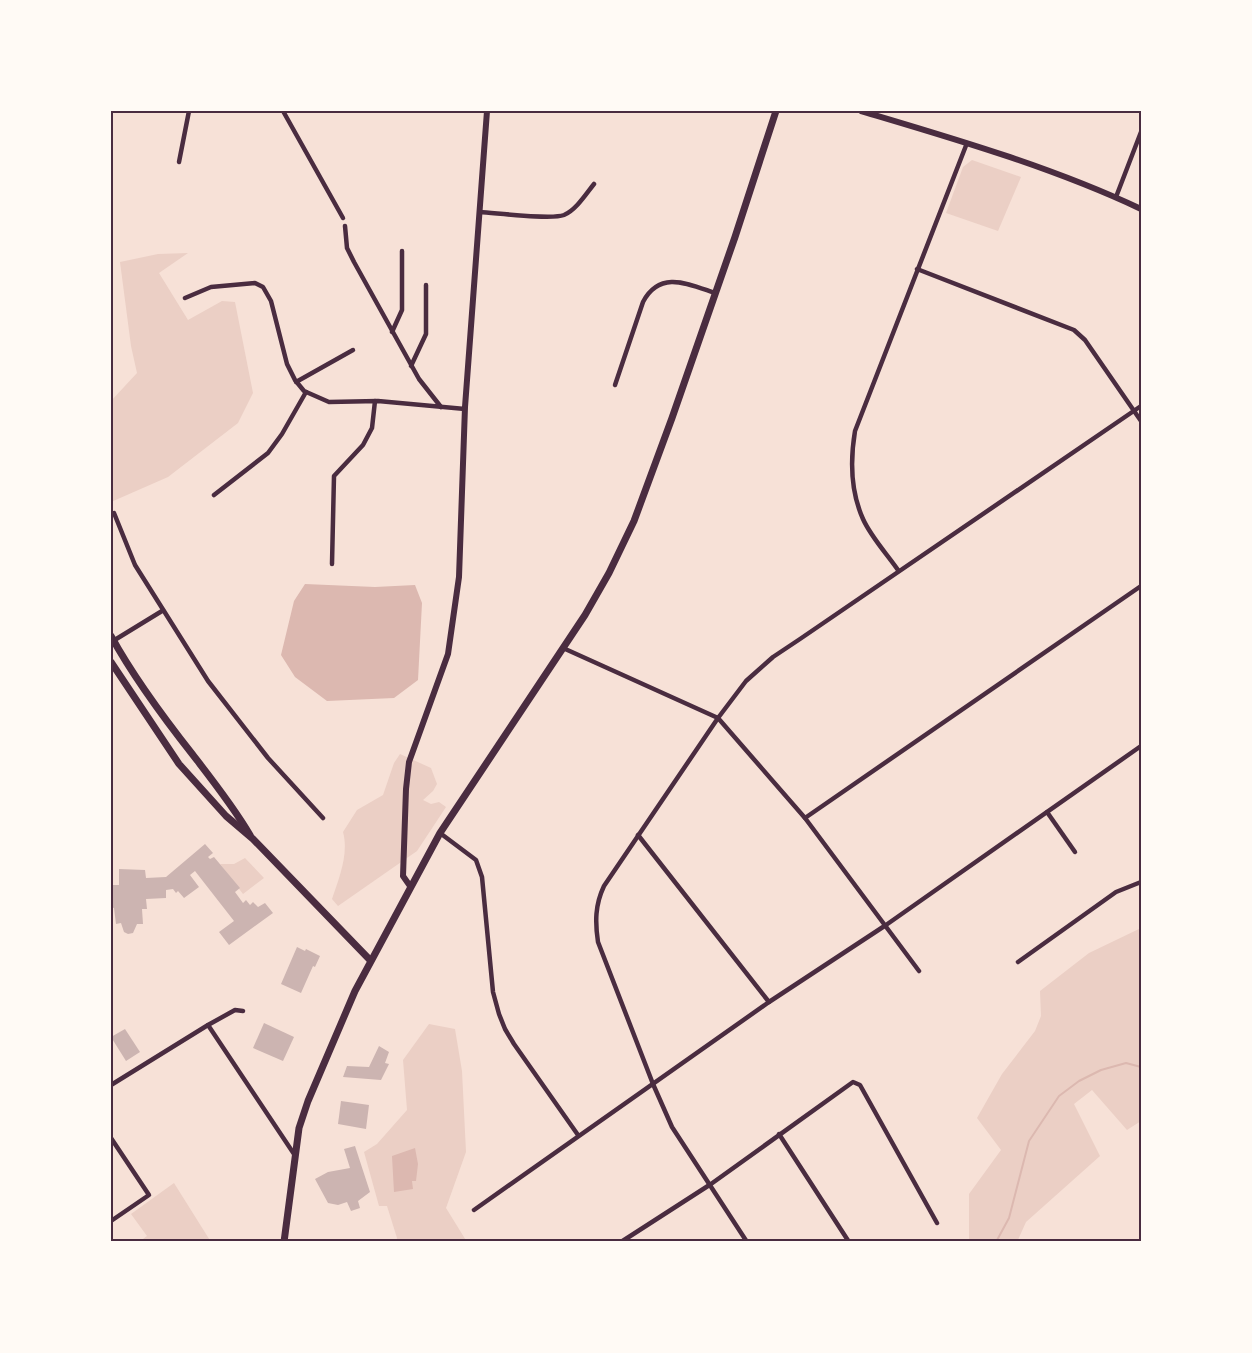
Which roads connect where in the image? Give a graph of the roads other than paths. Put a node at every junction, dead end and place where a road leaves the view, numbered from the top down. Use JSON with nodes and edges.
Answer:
{"nodes":[{"id":1,"x":189,"y":111,"type":"edge"},
{"id":2,"x":283,"y":111,"type":"edge"},
{"id":3,"x":488,"y":111,"type":"edge"},
{"id":4,"x":776,"y":111,"type":"edge"},
{"id":5,"x":861,"y":111,"type":"edge"},
{"id":6,"x":1141,"y":132,"type":"edge"},
{"id":7,"x":967,"y":143,"type":"junction"},
{"id":8,"x":1139,"y":144,"type":"edge"},
{"id":9,"x":179,"y":162,"type":"dead end"},
{"id":10,"x":594,"y":184,"type":"dead end"},
{"id":11,"x":1116,"y":197,"type":"junction"},
{"id":12,"x":1141,"y":209,"type":"edge"},
{"id":13,"x":480,"y":212,"type":"junction"},
{"id":14,"x":343,"y":218,"type":"dead end"},
{"id":15,"x":345,"y":226,"type":"dead end"},
{"id":16,"x":402,"y":251,"type":"dead end"},
{"id":17,"x":917,"y":269,"type":"junction"},
{"id":18,"x":426,"y":285,"type":"dead end"},
{"id":19,"x":715,"y":293,"type":"junction"},
{"id":20,"x":185,"y":298,"type":"dead end"},
{"id":21,"x":392,"y":332,"type":"junction"},
{"id":22,"x":353,"y":350,"type":"dead end"},
{"id":23,"x":411,"y":366,"type":"junction"},
{"id":24,"x":296,"y":382,"type":"junction"},
{"id":25,"x":615,"y":385,"type":"dead end"},
{"id":26,"x":306,"y":392,"type":"junction"},
{"id":27,"x":375,"y":401,"type":"junction"},
{"id":28,"x":1141,"y":406,"type":"edge"},
{"id":29,"x":441,"y":407,"type":"junction"},
{"id":30,"x":465,"y":409,"type":"junction"},
{"id":31,"x":1134,"y":411,"type":"junction"},
{"id":32,"x":1141,"y":422,"type":"edge"},
{"id":33,"x":214,"y":495,"type":"dead end"},
{"id":34,"x":114,"y":513,"type":"dead end"},
{"id":35,"x":332,"y":564,"type":"dead end"},
{"id":36,"x":898,"y":570,"type":"junction"},
{"id":37,"x":1141,"y":586,"type":"edge"},
{"id":38,"x":162,"y":611,"type":"junction"},
{"id":39,"x":112,"y":639,"type":"edge"},
{"id":40,"x":563,"y":648,"type":"junction"},
{"id":41,"x":111,"y":662,"type":"edge"},
{"id":42,"x":718,"y":718,"type":"junction"},
{"id":43,"x":1141,"y":746,"type":"edge"},
{"id":44,"x":1047,"y":812,"type":"junction"},
{"id":45,"x":323,"y":818,"type":"dead end"},
{"id":46,"x":805,"y":818,"type":"junction"},
{"id":47,"x":440,"y":833,"type":"junction"},
{"id":48,"x":638,"y":835,"type":"junction"},
{"id":49,"x":253,"y":839,"type":"junction"},
{"id":50,"x":1075,"y":852,"type":"dead end"},
{"id":51,"x":1141,"y":882,"type":"edge"},
{"id":52,"x":410,"y":886,"type":"junction"},
{"id":53,"x":886,"y":925,"type":"junction"},
{"id":54,"x":370,"y":960,"type":"junction"},
{"id":55,"x":1018,"y":962,"type":"dead end"},
{"id":56,"x":920,"y":971,"type":"dead end"},
{"id":57,"x":769,"y":1002,"type":"junction"},
{"id":58,"x":243,"y":1011,"type":"dead end"},
{"id":59,"x":208,"y":1025,"type":"junction"},
{"id":60,"x":653,"y":1084,"type":"junction"},
{"id":61,"x":111,"y":1085,"type":"edge"},
{"id":62,"x":779,"y":1134,"type":"junction"},
{"id":63,"x":578,"y":1136,"type":"junction"},
{"id":64,"x":111,"y":1138,"type":"edge"},
{"id":65,"x":294,"y":1154,"type":"junction"},
{"id":66,"x":711,"y":1184,"type":"junction"},
{"id":67,"x":474,"y":1210,"type":"dead end"},
{"id":68,"x":111,"y":1221,"type":"edge"},
{"id":69,"x":937,"y":1223,"type":"dead end"},
{"id":70,"x":284,"y":1242,"type":"edge"},
{"id":71,"x":621,"y":1242,"type":"edge"},
{"id":72,"x":747,"y":1242,"type":"edge"},
{"id":73,"x":849,"y":1242,"type":"edge"}],
"edges":[{"from":1,"to":9,"type":"street"},
{"from":2,"to":14,"type":"street"},
{"from":3,"to":13,"type":"main road"},
{"from":4,"to":19,"type":"main road"},
{"from":5,"to":7,"type":"main road"},
{"from":6,"to":8,"type":"street"},
{"from":7,"to":11,"type":"main road"},
{"from":7,"to":17,"type":"street"},
{"from":8,"to":11,"type":"street"},
{"from":10,"to":13,"type":"street"},
{"from":11,"to":12,"type":"main road"},
{"from":13,"to":30,"type":"main road"},
{"from":15,"to":21,"type":"street"},
{"from":16,"to":21,"type":"street"},
{"from":17,"to":31,"type":"street"},
{"from":17,"to":36,"type":"street"},
{"from":18,"to":23,"type":"street"},
{"from":19,"to":25,"type":"street"},
{"from":19,"to":40,"type":"main road"},
{"from":20,"to":24,"type":"street"},
{"from":21,"to":23,"type":"street"},
{"from":22,"to":24,"type":"street"},
{"from":23,"to":29,"type":"street"},
{"from":24,"to":26,"type":"street"},
{"from":26,"to":27,"type":"street"},
{"from":26,"to":33,"type":"street"},
{"from":27,"to":29,"type":"street"},
{"from":27,"to":35,"type":"street"},
{"from":28,"to":31,"type":"street"},
{"from":29,"to":30,"type":"street"},
{"from":30,"to":52,"type":"main road"},
{"from":31,"to":32,"type":"street"},
{"from":31,"to":36,"type":"street"},
{"from":34,"to":38,"type":"street"},
{"from":36,"to":42,"type":"street"},
{"from":37,"to":46,"type":"street"},
{"from":38,"to":39,"type":"street"},
{"from":38,"to":45,"type":"street"},
{"from":39,"to":49,"type":"main road"},
{"from":40,"to":42,"type":"street"},
{"from":40,"to":47,"type":"main road"},
{"from":41,"to":49,"type":"main road"},
{"from":42,"to":46,"type":"street"},
{"from":42,"to":48,"type":"street"},
{"from":43,"to":44,"type":"street"},
{"from":44,"to":50,"type":"street"},
{"from":44,"to":53,"type":"street"},
{"from":46,"to":53,"type":"street"},
{"from":47,"to":52,"type":"main road"},
{"from":47,"to":63,"type":"street"},
{"from":48,"to":57,"type":"street"},
{"from":48,"to":60,"type":"street"},
{"from":49,"to":54,"type":"main road"},
{"from":51,"to":55,"type":"street"},
{"from":52,"to":54,"type":"main road"},
{"from":53,"to":56,"type":"street"},
{"from":53,"to":57,"type":"street"},
{"from":54,"to":65,"type":"main road"},
{"from":57,"to":60,"type":"street"},
{"from":58,"to":59,"type":"street"},
{"from":59,"to":61,"type":"street"},
{"from":59,"to":65,"type":"street"},
{"from":60,"to":63,"type":"street"},
{"from":60,"to":66,"type":"street"},
{"from":62,"to":66,"type":"street"},
{"from":62,"to":69,"type":"street"},
{"from":62,"to":73,"type":"street"},
{"from":63,"to":67,"type":"street"},
{"from":64,"to":68,"type":"street"},
{"from":65,"to":70,"type":"main road"},
{"from":66,"to":71,"type":"street"},
{"from":66,"to":72,"type":"street"}]}
